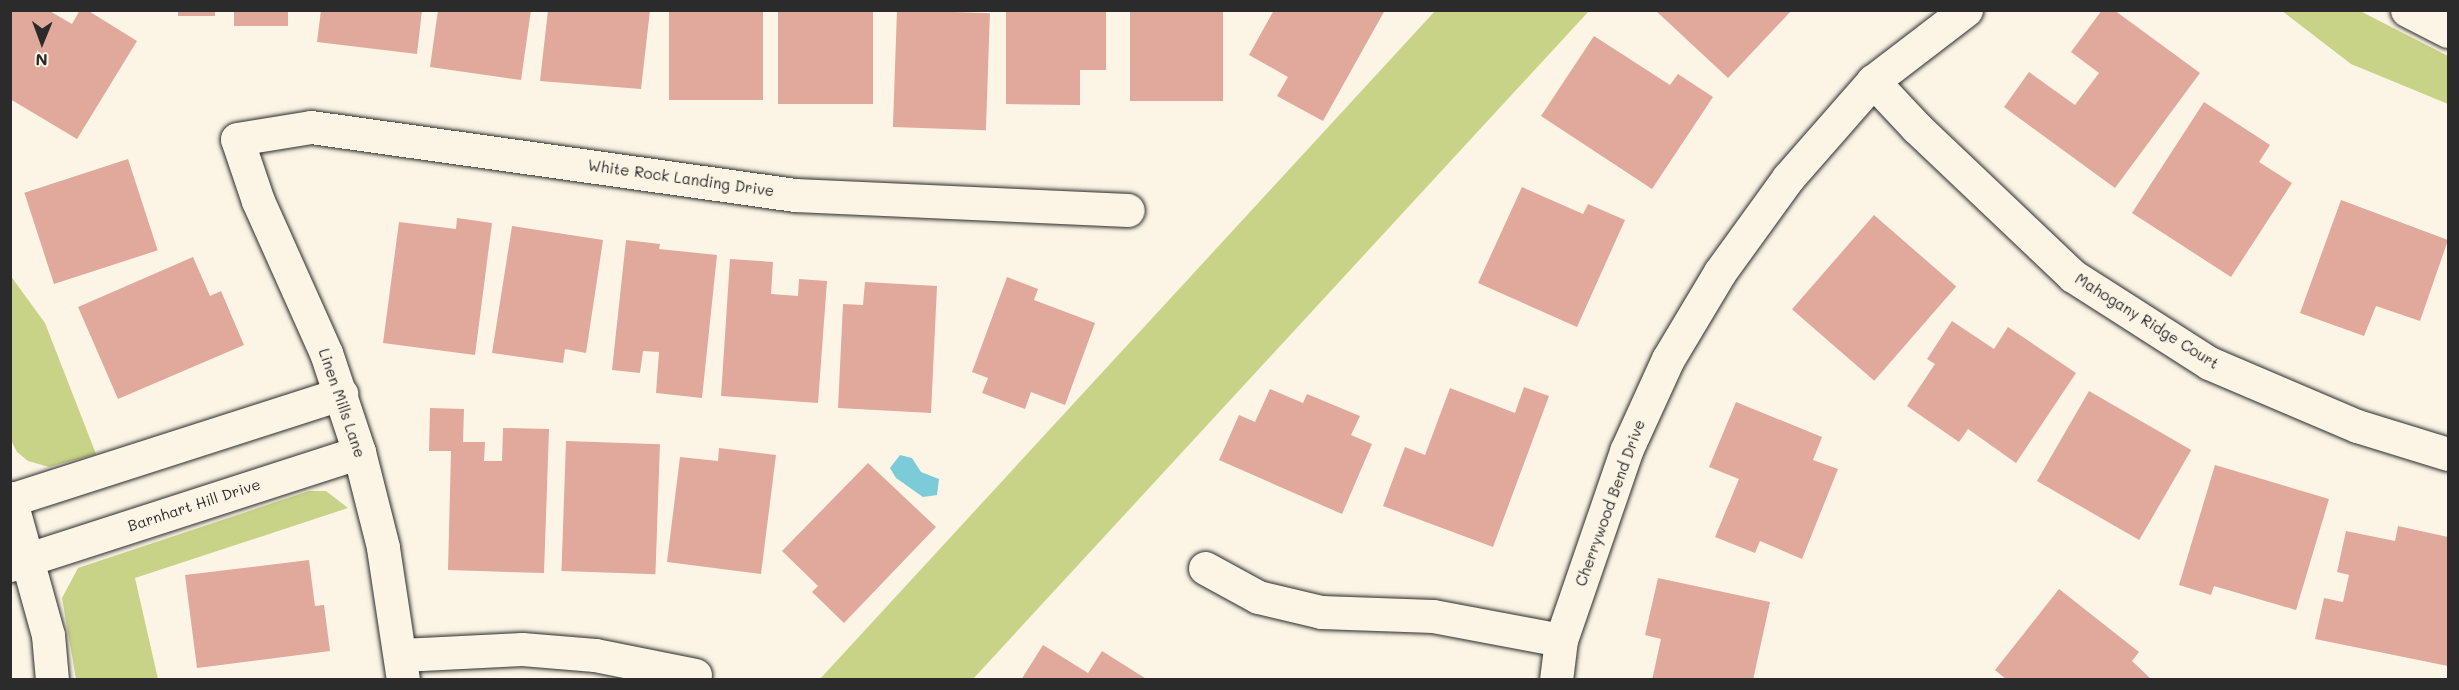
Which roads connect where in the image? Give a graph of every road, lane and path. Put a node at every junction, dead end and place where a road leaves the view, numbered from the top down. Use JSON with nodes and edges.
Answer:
{"nodes":[{"id":1,"x":1966,"y":10,"type":"edge"},
{"id":2,"x":2406,"y":10,"type":"edge"},
{"id":3,"x":2448,"y":31,"type":"edge"},
{"id":4,"x":1874,"y":81,"type":"junction"},
{"id":5,"x":237,"y":139,"type":"joint"},
{"id":6,"x":1128,"y":210,"type":"dead end"},
{"id":7,"x":341,"y":394,"type":"junction"},
{"id":8,"x":359,"y":452,"type":"junction"},
{"id":9,"x":2448,"y":454,"type":"edge"},
{"id":10,"x":11,"y":500,"type":"edge"},
{"id":11,"x":20,"y":561,"type":"edge"},
{"id":12,"x":1204,"y":568,"type":"dead end"},
{"id":13,"x":1562,"y":640,"type":"junction"},
{"id":14,"x":402,"y":667,"type":"edge"},
{"id":15,"x":695,"y":675,"type":"dead end"},
{"id":16,"x":52,"y":680,"type":"edge"},
{"id":17,"x":1556,"y":680,"type":"edge"}],
"edges":[{"from":1,"to":4,"type":"street","name":"Cherrywood Bend Drive"},
{"from":2,"to":3,"type":"street"},
{"from":4,"to":9,"type":"street","name":"Mahogany Ridge Court"},
{"from":4,"to":13,"type":"street","name":"Cherrywood Bend Drive"},
{"from":5,"to":6,"type":"street","name":"White Rock Landing Drive"},
{"from":5,"to":7,"type":"street","name":"Linen Mills Lane"},
{"from":7,"to":8,"type":"street","name":"Linen Mills Lane"},
{"from":7,"to":10,"type":"street"},
{"from":8,"to":11,"type":"street","name":"Barnhart Hill Drive"},
{"from":8,"to":14,"type":"street","name":"Linen Mills Lane"},
{"from":10,"to":11,"type":"street"},
{"from":11,"to":16,"type":"street"},
{"from":12,"to":13,"type":"street"},
{"from":13,"to":17,"type":"street","name":"Cherrywood Bend Drive"},
{"from":14,"to":15,"type":"street"}]}
